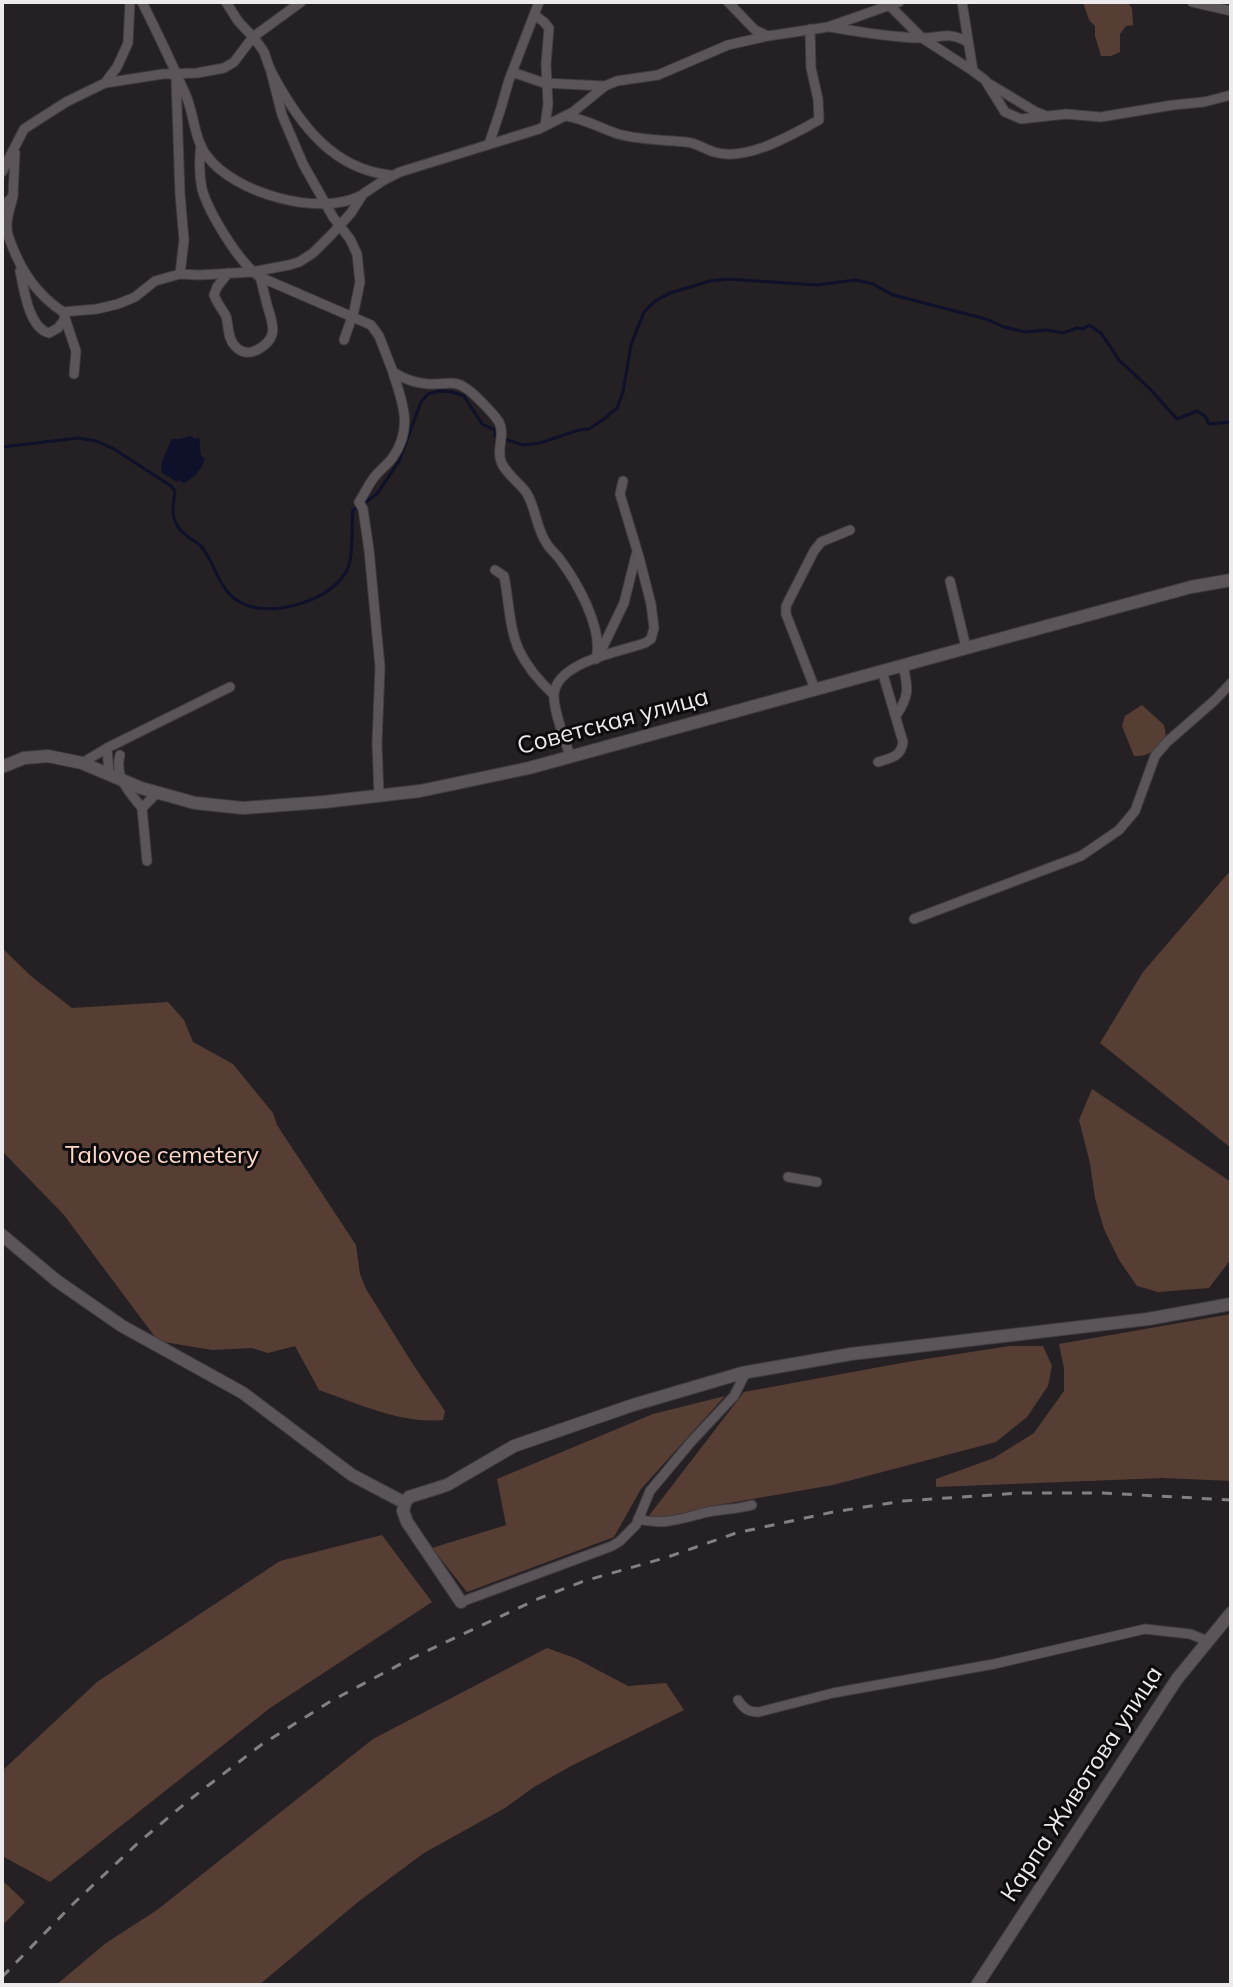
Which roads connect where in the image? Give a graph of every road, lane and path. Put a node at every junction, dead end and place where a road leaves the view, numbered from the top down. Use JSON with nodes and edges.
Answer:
{"nodes":[{"id":1,"x":130,"y":2,"type":"edge"},
{"id":2,"x":142,"y":2,"type":"edge"},
{"id":3,"x":226,"y":2,"type":"edge"},
{"id":4,"x":301,"y":2,"type":"edge"},
{"id":5,"x":539,"y":2,"type":"edge"},
{"id":6,"x":728,"y":2,"type":"edge"},
{"id":7,"x":962,"y":2,"type":"edge"},
{"id":8,"x":1192,"y":2,"type":"edge"},
{"id":9,"x":894,"y":4,"type":"edge"},
{"id":10,"x":1231,"y":11,"type":"edge"},
{"id":11,"x":535,"y":15,"type":"junction"},
{"id":12,"x":828,"y":27,"type":"junction"},
{"id":13,"x":810,"y":29,"type":"junction"},
{"id":14,"x":768,"y":36,"type":"junction"},
{"id":15,"x":253,"y":37,"type":"junction"},
{"id":16,"x":922,"y":38,"type":"junction"},
{"id":17,"x":968,"y":42,"type":"junction"},
{"id":18,"x":973,"y":71,"type":"junction"},
{"id":19,"x":271,"y":72,"type":"junction"},
{"id":20,"x":512,"y":72,"type":"junction"},
{"id":21,"x":176,"y":75,"type":"junction"},
{"id":22,"x":985,"y":80,"type":"junction"},
{"id":23,"x":105,"y":83,"type":"junction"},
{"id":24,"x":546,"y":83,"type":"junction"},
{"id":25,"x":605,"y":86,"type":"junction"},
{"id":26,"x":1231,"y":95,"type":"edge"},
{"id":27,"x":566,"y":116,"type":"junction"},
{"id":28,"x":1048,"y":116,"type":"junction"},
{"id":29,"x":545,"y":126,"type":"junction"},
{"id":30,"x":489,"y":144,"type":"junction"},
{"id":31,"x":16,"y":145,"type":"junction"},
{"id":32,"x":201,"y":145,"type":"junction"},
{"id":33,"x":2,"y":172,"type":"edge"},
{"id":34,"x":394,"y":175,"type":"junction"},
{"id":35,"x":363,"y":194,"type":"junction"},
{"id":36,"x":327,"y":205,"type":"junction"},
{"id":37,"x":4,"y":209,"type":"edge"},
{"id":38,"x":339,"y":226,"type":"junction"},
{"id":39,"x":4,"y":229,"type":"edge"},
{"id":40,"x":19,"y":264,"type":"junction"},
{"id":41,"x":228,"y":273,"type":"junction"},
{"id":42,"x":180,"y":274,"type":"junction"},
{"id":43,"x":256,"y":274,"type":"junction"},
{"id":44,"x":64,"y":316,"type":"junction"},
{"id":45,"x":352,"y":316,"type":"junction"},
{"id":46,"x":344,"y":340,"type":"dead end"},
{"id":47,"x":393,"y":372,"type":"junction"},
{"id":48,"x":74,"y":374,"type":"dead end"},
{"id":49,"x":623,"y":481,"type":"dead end"},
{"id":50,"x":850,"y":530,"type":"dead end"},
{"id":51,"x":636,"y":550,"type":"junction"},
{"id":52,"x":495,"y":570,"type":"dead end"},
{"id":53,"x":1231,"y":580,"type":"edge"},
{"id":54,"x":950,"y":581,"type":"dead end"},
{"id":55,"x":966,"y":647,"type":"junction"},
{"id":56,"x":596,"y":659,"type":"junction"},
{"id":57,"x":903,"y":665,"type":"junction"},
{"id":58,"x":882,"y":671,"type":"junction"},
{"id":59,"x":1231,"y":683,"type":"edge"},
{"id":60,"x":230,"y":687,"type":"dead end"},
{"id":61,"x":815,"y":689,"type":"junction"},
{"id":62,"x":554,"y":695,"type":"junction"},
{"id":63,"x":896,"y":716,"type":"junction"},
{"id":64,"x":107,"y":748,"type":"junction"},
{"id":65,"x":120,"y":755,"type":"dead end"},
{"id":66,"x":570,"y":756,"type":"junction"},
{"id":67,"x":878,"y":762,"type":"dead end"},
{"id":68,"x":82,"y":763,"type":"junction"},
{"id":69,"x":2,"y":767,"type":"edge"},
{"id":70,"x":114,"y":777,"type":"junction"},
{"id":71,"x":157,"y":793,"type":"junction"},
{"id":72,"x":379,"y":796,"type":"junction"},
{"id":73,"x":142,"y":808,"type":"junction"},
{"id":74,"x":147,"y":861,"type":"dead end"},
{"id":75,"x":914,"y":919,"type":"dead end"},
{"id":76,"x":788,"y":1177,"type":"dead end"},
{"id":77,"x":817,"y":1182,"type":"dead end"},
{"id":78,"x":2,"y":1235,"type":"edge"},
{"id":79,"x":1231,"y":1304,"type":"edge"},
{"id":80,"x":746,"y":1372,"type":"junction"},
{"id":81,"x":405,"y":1503,"type":"junction"},
{"id":82,"x":752,"y":1505,"type":"dead end"},
{"id":83,"x":638,"y":1519,"type":"junction"},
{"id":84,"x":461,"y":1602,"type":"joint"},
{"id":85,"x":1231,"y":1613,"type":"edge"},
{"id":86,"x":1208,"y":1641,"type":"junction"},
{"id":87,"x":738,"y":1700,"type":"dead end"},
{"id":88,"x":977,"y":1985,"type":"edge"}],
"edges":[{"from":1,"to":23,"type":"street"},
{"from":2,"to":21,"type":"street"},
{"from":3,"to":15,"type":"street"},
{"from":4,"to":15,"type":"street"},
{"from":5,"to":11,"type":"street"},
{"from":6,"to":14,"type":"street"},
{"from":7,"to":17,"type":"street"},
{"from":8,"to":10,"type":"street"},
{"from":9,"to":12,"type":"street"},
{"from":9,"to":16,"type":"street"},
{"from":11,"to":20,"type":"street"},
{"from":11,"to":24,"type":"street"},
{"from":12,"to":13,"type":"street"},
{"from":12,"to":16,"type":"street"},
{"from":13,"to":14,"type":"street"},
{"from":13,"to":27,"type":"street"},
{"from":14,"to":25,"type":"street"},
{"from":15,"to":19,"type":"street"},
{"from":15,"to":21,"type":"street"},
{"from":16,"to":17,"type":"street"},
{"from":16,"to":18,"type":"street"},
{"from":17,"to":18,"type":"street"},
{"from":18,"to":22,"type":"street"},
{"from":19,"to":34,"type":"street"},
{"from":19,"to":36,"type":"street"},
{"from":20,"to":24,"type":"street"},
{"from":20,"to":30,"type":"street"},
{"from":21,"to":23,"type":"street"},
{"from":21,"to":32,"type":"street"},
{"from":21,"to":42,"type":"street"},
{"from":22,"to":28,"type":"street"},
{"from":22,"to":28,"type":"street"},
{"from":23,"to":31,"type":"street"},
{"from":24,"to":25,"type":"street"},
{"from":24,"to":29,"type":"street"},
{"from":25,"to":27,"type":"street"},
{"from":26,"to":28,"type":"street"},
{"from":27,"to":29,"type":"street"},
{"from":29,"to":30,"type":"street"},
{"from":30,"to":34,"type":"street"},
{"from":31,"to":33,"type":"street"},
{"from":31,"to":37,"type":"street"},
{"from":32,"to":36,"type":"street"},
{"from":32,"to":43,"type":"street"},
{"from":34,"to":35,"type":"street"},
{"from":35,"to":36,"type":"street"},
{"from":35,"to":38,"type":"street"},
{"from":36,"to":38,"type":"street"},
{"from":37,"to":39,"type":"street"},
{"from":38,"to":43,"type":"street"},
{"from":38,"to":45,"type":"street"},
{"from":39,"to":40,"type":"street"},
{"from":40,"to":44,"type":"street"},
{"from":40,"to":44,"type":"street"},
{"from":41,"to":42,"type":"street"},
{"from":41,"to":43,"type":"street"},
{"from":41,"to":43,"type":"street"},
{"from":42,"to":44,"type":"street"},
{"from":43,"to":45,"type":"street"},
{"from":44,"to":48,"type":"street"},
{"from":45,"to":46,"type":"street"},
{"from":45,"to":47,"type":"street"},
{"from":47,"to":56,"type":"street"},
{"from":47,"to":72,"type":"street"},
{"from":49,"to":51,"type":"street"},
{"from":50,"to":61,"type":"street"},
{"from":51,"to":56,"type":"street"},
{"from":51,"to":56,"type":"street"},
{"from":52,"to":62,"type":"street"},
{"from":53,"to":55,"type":"main road","name":"Советская улица"},
{"from":54,"to":55,"type":"street"},
{"from":55,"to":57,"type":"main road","name":"Советская улица"},
{"from":56,"to":62,"type":"street"},
{"from":57,"to":58,"type":"main road","name":"Советская улица"},
{"from":57,"to":63,"type":"street"},
{"from":58,"to":61,"type":"main road","name":"Советская улица"},
{"from":58,"to":63,"type":"street"},
{"from":59,"to":75,"type":"street"},
{"from":60,"to":64,"type":"street"},
{"from":61,"to":66,"type":"main road","name":"Советская улица"},
{"from":62,"to":66,"type":"street"},
{"from":63,"to":67,"type":"street"},
{"from":64,"to":68,"type":"street"},
{"from":64,"to":70,"type":"street"},
{"from":65,"to":70,"type":"street"},
{"from":66,"to":72,"type":"main road","name":"Советская улица"},
{"from":68,"to":69,"type":"main road","name":"Советская улица"},
{"from":68,"to":70,"type":"main road","name":"Советская улица"},
{"from":70,"to":71,"type":"main road","name":"Советская улица"},
{"from":70,"to":73,"type":"street"},
{"from":71,"to":72,"type":"main road","name":"Советская улица"},
{"from":71,"to":73,"type":"street"},
{"from":73,"to":74,"type":"street"},
{"from":76,"to":77,"type":"street"},
{"from":78,"to":81,"type":"main road"},
{"from":79,"to":80,"type":"main road"},
{"from":80,"to":81,"type":"main road"},
{"from":80,"to":83,"type":"street"},
{"from":81,"to":84,"type":"main road"},
{"from":82,"to":83,"type":"street"},
{"from":83,"to":84,"type":"street"},
{"from":85,"to":86,"type":"main road","name":"Карпа Животова улица"},
{"from":86,"to":87,"type":"street"},
{"from":86,"to":88,"type":"main road","name":"Карпа Животова улица"}]}
